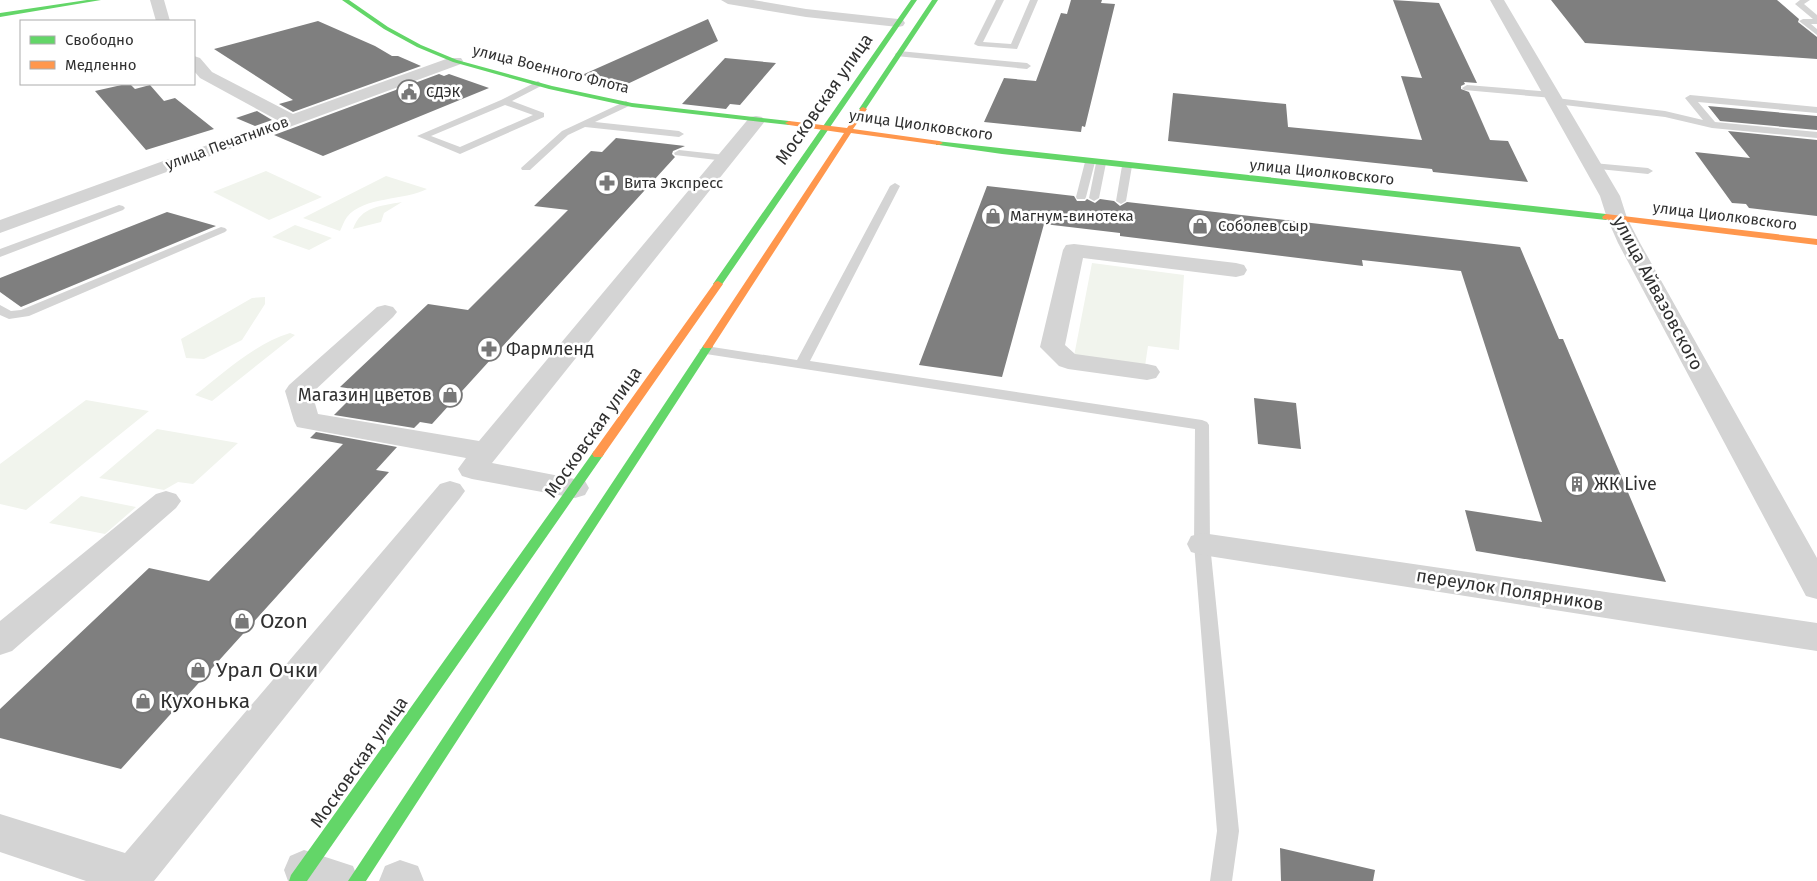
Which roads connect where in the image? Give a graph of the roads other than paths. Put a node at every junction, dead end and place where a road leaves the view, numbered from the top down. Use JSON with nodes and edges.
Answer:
{"nodes":[{"id":1,"x":98,"y":0,"type":"edge"},
{"id":2,"x":157,"y":0,"type":"edge"},
{"id":3,"x":345,"y":0,"type":"edge"},
{"id":4,"x":728,"y":0,"type":"edge"},
{"id":5,"x":914,"y":0,"type":"edge"},
{"id":6,"x":935,"y":0,"type":"edge"},
{"id":7,"x":1000,"y":0,"type":"edge"},
{"id":8,"x":1034,"y":0,"type":"edge"},
{"id":9,"x":1497,"y":0,"type":"edge"},
{"id":10,"x":1806,"y":0,"type":"edge"},
{"id":11,"x":0,"y":15,"type":"edge"},
{"id":12,"x":163,"y":20,"type":"edge"},
{"id":13,"x":1817,"y":20,"type":"edge"},
{"id":14,"x":898,"y":23,"type":"junction"},
{"id":15,"x":1817,"y":33,"type":"edge"},
{"id":16,"x":899,"y":54,"type":"junction"},
{"id":17,"x":455,"y":61,"type":"junction"},
{"id":18,"x":195,"y":62,"type":"edge"},
{"id":19,"x":1027,"y":66,"type":"dead end"},
{"id":20,"x":538,"y":84,"type":"junction"},
{"id":21,"x":1467,"y":88,"type":"dead end"},
{"id":22,"x":1554,"y":98,"type":"junction"},
{"id":23,"x":505,"y":102,"type":"junction"},
{"id":24,"x":626,"y":104,"type":"junction"},
{"id":25,"x":1817,"y":110,"type":"edge"},
{"id":26,"x":291,"y":120,"type":"junction"},
{"id":27,"x":756,"y":121,"type":"junction"},
{"id":28,"x":586,"y":124,"type":"junction"},
{"id":29,"x":1712,"y":125,"type":"junction"},
{"id":30,"x":825,"y":128,"type":"junction"},
{"id":31,"x":849,"y":130,"type":"junction"},
{"id":32,"x":679,"y":134,"type":"dead end"},
{"id":33,"x":1817,"y":135,"type":"edge"},
{"id":34,"x":679,"y":153,"type":"dead end"},
{"id":35,"x":725,"y":158,"type":"junction"},
{"id":36,"x":1095,"y":162,"type":"junction"},
{"id":37,"x":1128,"y":166,"type":"junction"},
{"id":38,"x":1593,"y":166,"type":"junction"},
{"id":39,"x":526,"y":168,"type":"dead end"},
{"id":40,"x":1648,"y":171,"type":"dead end"},
{"id":41,"x":895,"y":186,"type":"dead end"},
{"id":42,"x":1081,"y":197,"type":"dead end"},
{"id":43,"x":1094,"y":198,"type":"dead end"},
{"id":44,"x":1121,"y":201,"type":"dead end"},
{"id":45,"x":119,"y":208,"type":"dead end"},
{"id":46,"x":1617,"y":218,"type":"junction"},
{"id":47,"x":0,"y":227,"type":"edge"},
{"id":48,"x":221,"y":230,"type":"dead end"},
{"id":49,"x":1116,"y":232,"type":"dead end"},
{"id":50,"x":1817,"y":242,"type":"edge"},
{"id":51,"x":0,"y":253,"type":"edge"},
{"id":52,"x":1112,"y":255,"type":"junction"},
{"id":53,"x":1236,"y":270,"type":"dead end"},
{"id":54,"x":0,"y":309,"type":"edge"},
{"id":55,"x":384,"y":312,"type":"dead end"},
{"id":56,"x":706,"y":350,"type":"junction"},
{"id":57,"x":801,"y":365,"type":"junction"},
{"id":58,"x":1148,"y":372,"type":"dead end"},
{"id":59,"x":486,"y":452,"type":"junction"},
{"id":60,"x":575,"y":488,"type":"junction"},
{"id":61,"x":450,"y":491,"type":"dead end"},
{"id":62,"x":166,"y":500,"type":"dead end"},
{"id":63,"x":1202,"y":544,"type":"junction"},
{"id":64,"x":1817,"y":587,"type":"edge"},
{"id":65,"x":1817,"y":637,"type":"edge"},
{"id":66,"x":0,"y":641,"type":"edge"},
{"id":67,"x":0,"y":833,"type":"edge"},
{"id":68,"x":313,"y":877,"type":"edge"},
{"id":69,"x":356,"y":881,"type":"edge"},
{"id":70,"x":1220,"y":881,"type":"edge"}],
"edges":[{"from":1,"to":11,"type":"main road"},
{"from":2,"to":12,"type":"street"},
{"from":3,"to":17,"type":"main road","name":"улица Военного Флота"},
{"from":4,"to":14,"type":"street"},
{"from":5,"to":14,"type":"main road","name":"Московская улица"},
{"from":6,"to":16,"type":"main road","name":"Московская улица"},
{"from":7,"to":8,"type":"lane"},
{"from":9,"to":22,"type":"street","name":"улица Айвазовского"},
{"from":10,"to":13,"type":"lane"},
{"from":13,"to":15,"type":"lane"},
{"from":14,"to":30,"type":"main road","name":"Московская улица"},
{"from":16,"to":19,"type":"lane"},
{"from":16,"to":31,"type":"main road","name":"Московская улица"},
{"from":17,"to":20,"type":"main road","name":"улица Военного Флота"},
{"from":17,"to":26,"type":"street","name":"улица Печатников"},
{"from":18,"to":26,"type":"street"},
{"from":20,"to":23,"type":"lane"},
{"from":20,"to":24,"type":"main road","name":"улица Военного Флота"},
{"from":21,"to":22,"type":"lane"},
{"from":22,"to":29,"type":"lane"},
{"from":22,"to":38,"type":"street","name":"улица Айвазовского"},
{"from":23,"to":23,"type":"lane"},
{"from":24,"to":27,"type":"main road","name":"улица Военного Флота"},
{"from":24,"to":28,"type":"lane"},
{"from":25,"to":29,"type":"lane"},
{"from":26,"to":47,"type":"street","name":"улица Печатников"},
{"from":27,"to":30,"type":"main road","name":"улица Военного Флота"},
{"from":27,"to":35,"type":"street"},
{"from":28,"to":32,"type":"lane"},
{"from":28,"to":39,"type":"lane"},
{"from":29,"to":33,"type":"lane"},
{"from":30,"to":31,"type":"main road","name":"улица Циолковского"},
{"from":30,"to":60,"type":"main road","name":"Московская улица"},
{"from":31,"to":36,"type":"main road","name":"улица Циолковского"},
{"from":31,"to":56,"type":"main road","name":"Московская улица"},
{"from":34,"to":35,"type":"lane"},
{"from":35,"to":59,"type":"street"},
{"from":36,"to":37,"type":"main road","name":"улица Циолковского"},
{"from":36,"to":42,"type":"lane"},
{"from":36,"to":43,"type":"lane"},
{"from":37,"to":44,"type":"lane"},
{"from":37,"to":46,"type":"main road","name":"улица Циолковского"},
{"from":38,"to":40,"type":"lane"},
{"from":38,"to":46,"type":"street","name":"улица Айвазовского"},
{"from":41,"to":57,"type":"lane"},
{"from":45,"to":51,"type":"lane"},
{"from":46,"to":50,"type":"main road","name":"улица Циолковского"},
{"from":46,"to":64,"type":"street","name":"улица Айвазовского"},
{"from":48,"to":54,"type":"lane"},
{"from":49,"to":52,"type":"street"},
{"from":52,"to":53,"type":"street"},
{"from":52,"to":58,"type":"street"},
{"from":55,"to":59,"type":"street"},
{"from":56,"to":57,"type":"lane"},
{"from":56,"to":69,"type":"main road","name":"Московская улица"},
{"from":57,"to":63,"type":"lane"},
{"from":59,"to":60,"type":"street"},
{"from":60,"to":68,"type":"main road","name":"Московская улица"},
{"from":61,"to":67,"type":"street"},
{"from":62,"to":66,"type":"street"},
{"from":63,"to":65,"type":"street","name":"переулок Полярников"},
{"from":63,"to":70,"type":"lane"}]}
